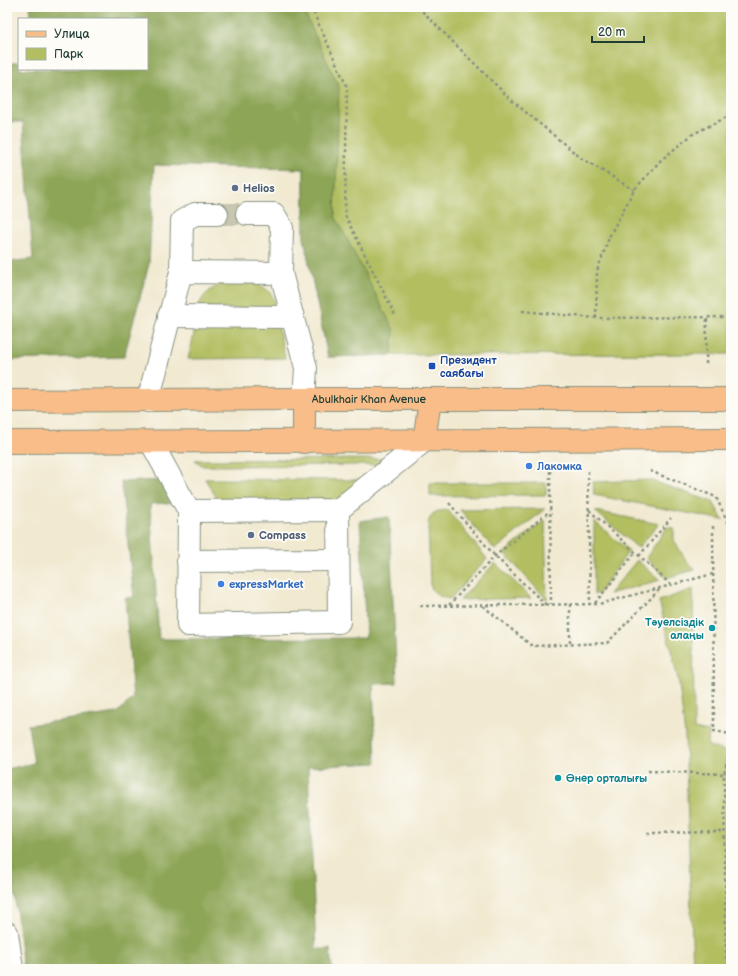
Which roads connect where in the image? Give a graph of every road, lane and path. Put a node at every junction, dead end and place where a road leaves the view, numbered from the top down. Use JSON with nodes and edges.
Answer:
{"nodes":[{"id":1,"x":311,"y":7,"type":"edge"},
{"id":2,"x":418,"y":7,"type":"edge"},
{"id":3,"x":731,"y":115,"type":"edge"},
{"id":4,"x":634,"y":190,"type":"junction"},
{"id":5,"x":217,"y":214,"type":"tunnel mouth"},
{"id":6,"x":247,"y":214,"type":"tunnel mouth"},
{"id":7,"x":181,"y":272,"type":"junction"},
{"id":8,"x":281,"y":273,"type":"junction"},
{"id":9,"x":522,"y":311,"type":"dead end"},
{"id":10,"x":395,"y":314,"type":"dead end"},
{"id":11,"x":169,"y":316,"type":"junction"},
{"id":12,"x":293,"y":317,"type":"junction"},
{"id":13,"x":707,"y":317,"type":"junction"},
{"id":14,"x":731,"y":317,"type":"edge"},
{"id":15,"x":596,"y":318,"type":"junction"},
{"id":16,"x":706,"y":364,"type":"dead end"},
{"id":17,"x":304,"y":399,"type":"junction"},
{"id":18,"x":731,"y":399,"type":"edge"},
{"id":19,"x":430,"y":400,"type":"junction"},
{"id":20,"x":148,"y":401,"type":"junction"},
{"id":21,"x":7,"y":402,"type":"edge"},
{"id":22,"x":731,"y":439,"type":"edge"},
{"id":23,"x":424,"y":441,"type":"junction"},
{"id":24,"x":7,"y":442,"type":"edge"},
{"id":25,"x":151,"y":442,"type":"junction"},
{"id":26,"x":304,"y":442,"type":"junction"},
{"id":27,"x":550,"y":471,"type":"dead end"},
{"id":28,"x":588,"y":471,"type":"dead end"},
{"id":29,"x":650,"y":471,"type":"dead end"},
{"id":30,"x":449,"y":503,"type":"dead end"},
{"id":31,"x":338,"y":510,"type":"junction"},
{"id":32,"x":588,"y":510,"type":"junction"},
{"id":33,"x":188,"y":511,"type":"junction"},
{"id":34,"x":550,"y":511,"type":"junction"},
{"id":35,"x":671,"y":518,"type":"dead end"},
{"id":36,"x":713,"y":526,"type":"dead end"},
{"id":37,"x":730,"y":527,"type":"edge"},
{"id":38,"x":635,"y":553,"type":"junction"},
{"id":39,"x":495,"y":556,"type":"junction"},
{"id":40,"x":639,"y":556,"type":"junction"},
{"id":41,"x":338,"y":560,"type":"junction"},
{"id":42,"x":188,"y":561,"type":"junction"},
{"id":43,"x":713,"y":574,"type":"junction"},
{"id":44,"x":671,"y":585,"type":"junction"},
{"id":45,"x":662,"y":587,"type":"junction"},
{"id":46,"x":551,"y":604,"type":"junction"},
{"id":47,"x":570,"y":604,"type":"junction"},
{"id":48,"x":590,"y":604,"type":"junction"},
{"id":49,"x":595,"y":604,"type":"junction"},
{"id":50,"x":483,"y":605,"type":"junction"},
{"id":51,"x":546,"y":605,"type":"junction"},
{"id":52,"x":420,"y":606,"type":"dead end"},
{"id":53,"x":448,"y":606,"type":"junction"},
{"id":54,"x":570,"y":644,"type":"junction"},
{"id":55,"x":731,"y":734,"type":"edge"},
{"id":56,"x":731,"y":747,"type":"edge"},
{"id":57,"x":648,"y":771,"type":"dead end"},
{"id":58,"x":724,"y":774,"type":"junction"},
{"id":59,"x":725,"y":832,"type":"junction"},
{"id":60,"x":647,"y":833,"type":"dead end"},
{"id":61,"x":725,"y":866,"type":"junction"},
{"id":62,"x":731,"y":866,"type":"edge"},
{"id":63,"x":7,"y":933,"type":"edge"},
{"id":64,"x":12,"y":969,"type":"edge"},
{"id":65,"x":731,"y":969,"type":"edge"}],
"edges":[{"from":1,"to":10,"type":"path"},
{"from":2,"to":4,"type":"path"},
{"from":3,"to":4,"type":"path"},
{"from":4,"to":15,"type":"path"},
{"from":5,"to":7,"type":"lane"},
{"from":6,"to":8,"type":"lane"},
{"from":7,"to":8,"type":"lane"},
{"from":7,"to":11,"type":"lane"},
{"from":8,"to":12,"type":"lane"},
{"from":9,"to":15,"type":"path"},
{"from":11,"to":12,"type":"lane"},
{"from":11,"to":20,"type":"lane"},
{"from":12,"to":17,"type":"lane"},
{"from":13,"to":14,"type":"path"},
{"from":13,"to":15,"type":"path"},
{"from":13,"to":16,"type":"path"},
{"from":17,"to":19,"type":"main road","name":"Abulkhair Khan Avenue"},
{"from":17,"to":20,"type":"main road","name":"Abulkhair Khan Avenue"},
{"from":17,"to":26,"type":"main road"},
{"from":18,"to":19,"type":"main road","name":"Abulkhair Khan Avenue"},
{"from":19,"to":23,"type":"main road"},
{"from":20,"to":21,"type":"main road","name":"Abulkhair Khan Avenue"},
{"from":22,"to":23,"type":"main road"},
{"from":23,"to":26,"type":"main road"},
{"from":23,"to":31,"type":"lane"},
{"from":24,"to":25,"type":"main road"},
{"from":25,"to":26,"type":"main road"},
{"from":25,"to":33,"type":"lane"},
{"from":27,"to":34,"type":"path"},
{"from":28,"to":32,"type":"path"},
{"from":29,"to":37,"type":"path"},
{"from":30,"to":39,"type":"path"},
{"from":31,"to":33,"type":"lane"},
{"from":31,"to":41,"type":"lane"},
{"from":32,"to":38,"type":"path"},
{"from":32,"to":48,"type":"path"},
{"from":33,"to":42,"type":"lane"},
{"from":34,"to":39,"type":"path"},
{"from":34,"to":46,"type":"path"},
{"from":35,"to":40,"type":"path"},
{"from":36,"to":43,"type":"path"},
{"from":38,"to":40,"type":"path"},
{"from":38,"to":49,"type":"path"},
{"from":39,"to":51,"type":"path"},
{"from":39,"to":53,"type":"path"},
{"from":40,"to":44,"type":"path"},
{"from":41,"to":42,"type":"lane"},
{"from":41,"to":42,"type":"lane"},
{"from":43,"to":44,"type":"path"},
{"from":43,"to":55,"type":"path"},
{"from":44,"to":45,"type":"path"},
{"from":45,"to":49,"type":"path"},
{"from":45,"to":54,"type":"path"},
{"from":46,"to":47,"type":"path"},
{"from":46,"to":51,"type":"path"},
{"from":47,"to":48,"type":"path"},
{"from":47,"to":54,"type":"path"},
{"from":48,"to":49,"type":"path"},
{"from":50,"to":51,"type":"path"},
{"from":50,"to":53,"type":"path"},
{"from":50,"to":54,"type":"path"},
{"from":52,"to":53,"type":"path"},
{"from":56,"to":58,"type":"path"},
{"from":57,"to":58,"type":"path"},
{"from":58,"to":59,"type":"path"},
{"from":59,"to":60,"type":"path"},
{"from":59,"to":61,"type":"path"},
{"from":61,"to":62,"type":"path"},
{"from":61,"to":65,"type":"path"},
{"from":63,"to":64,"type":"lane"}]}
